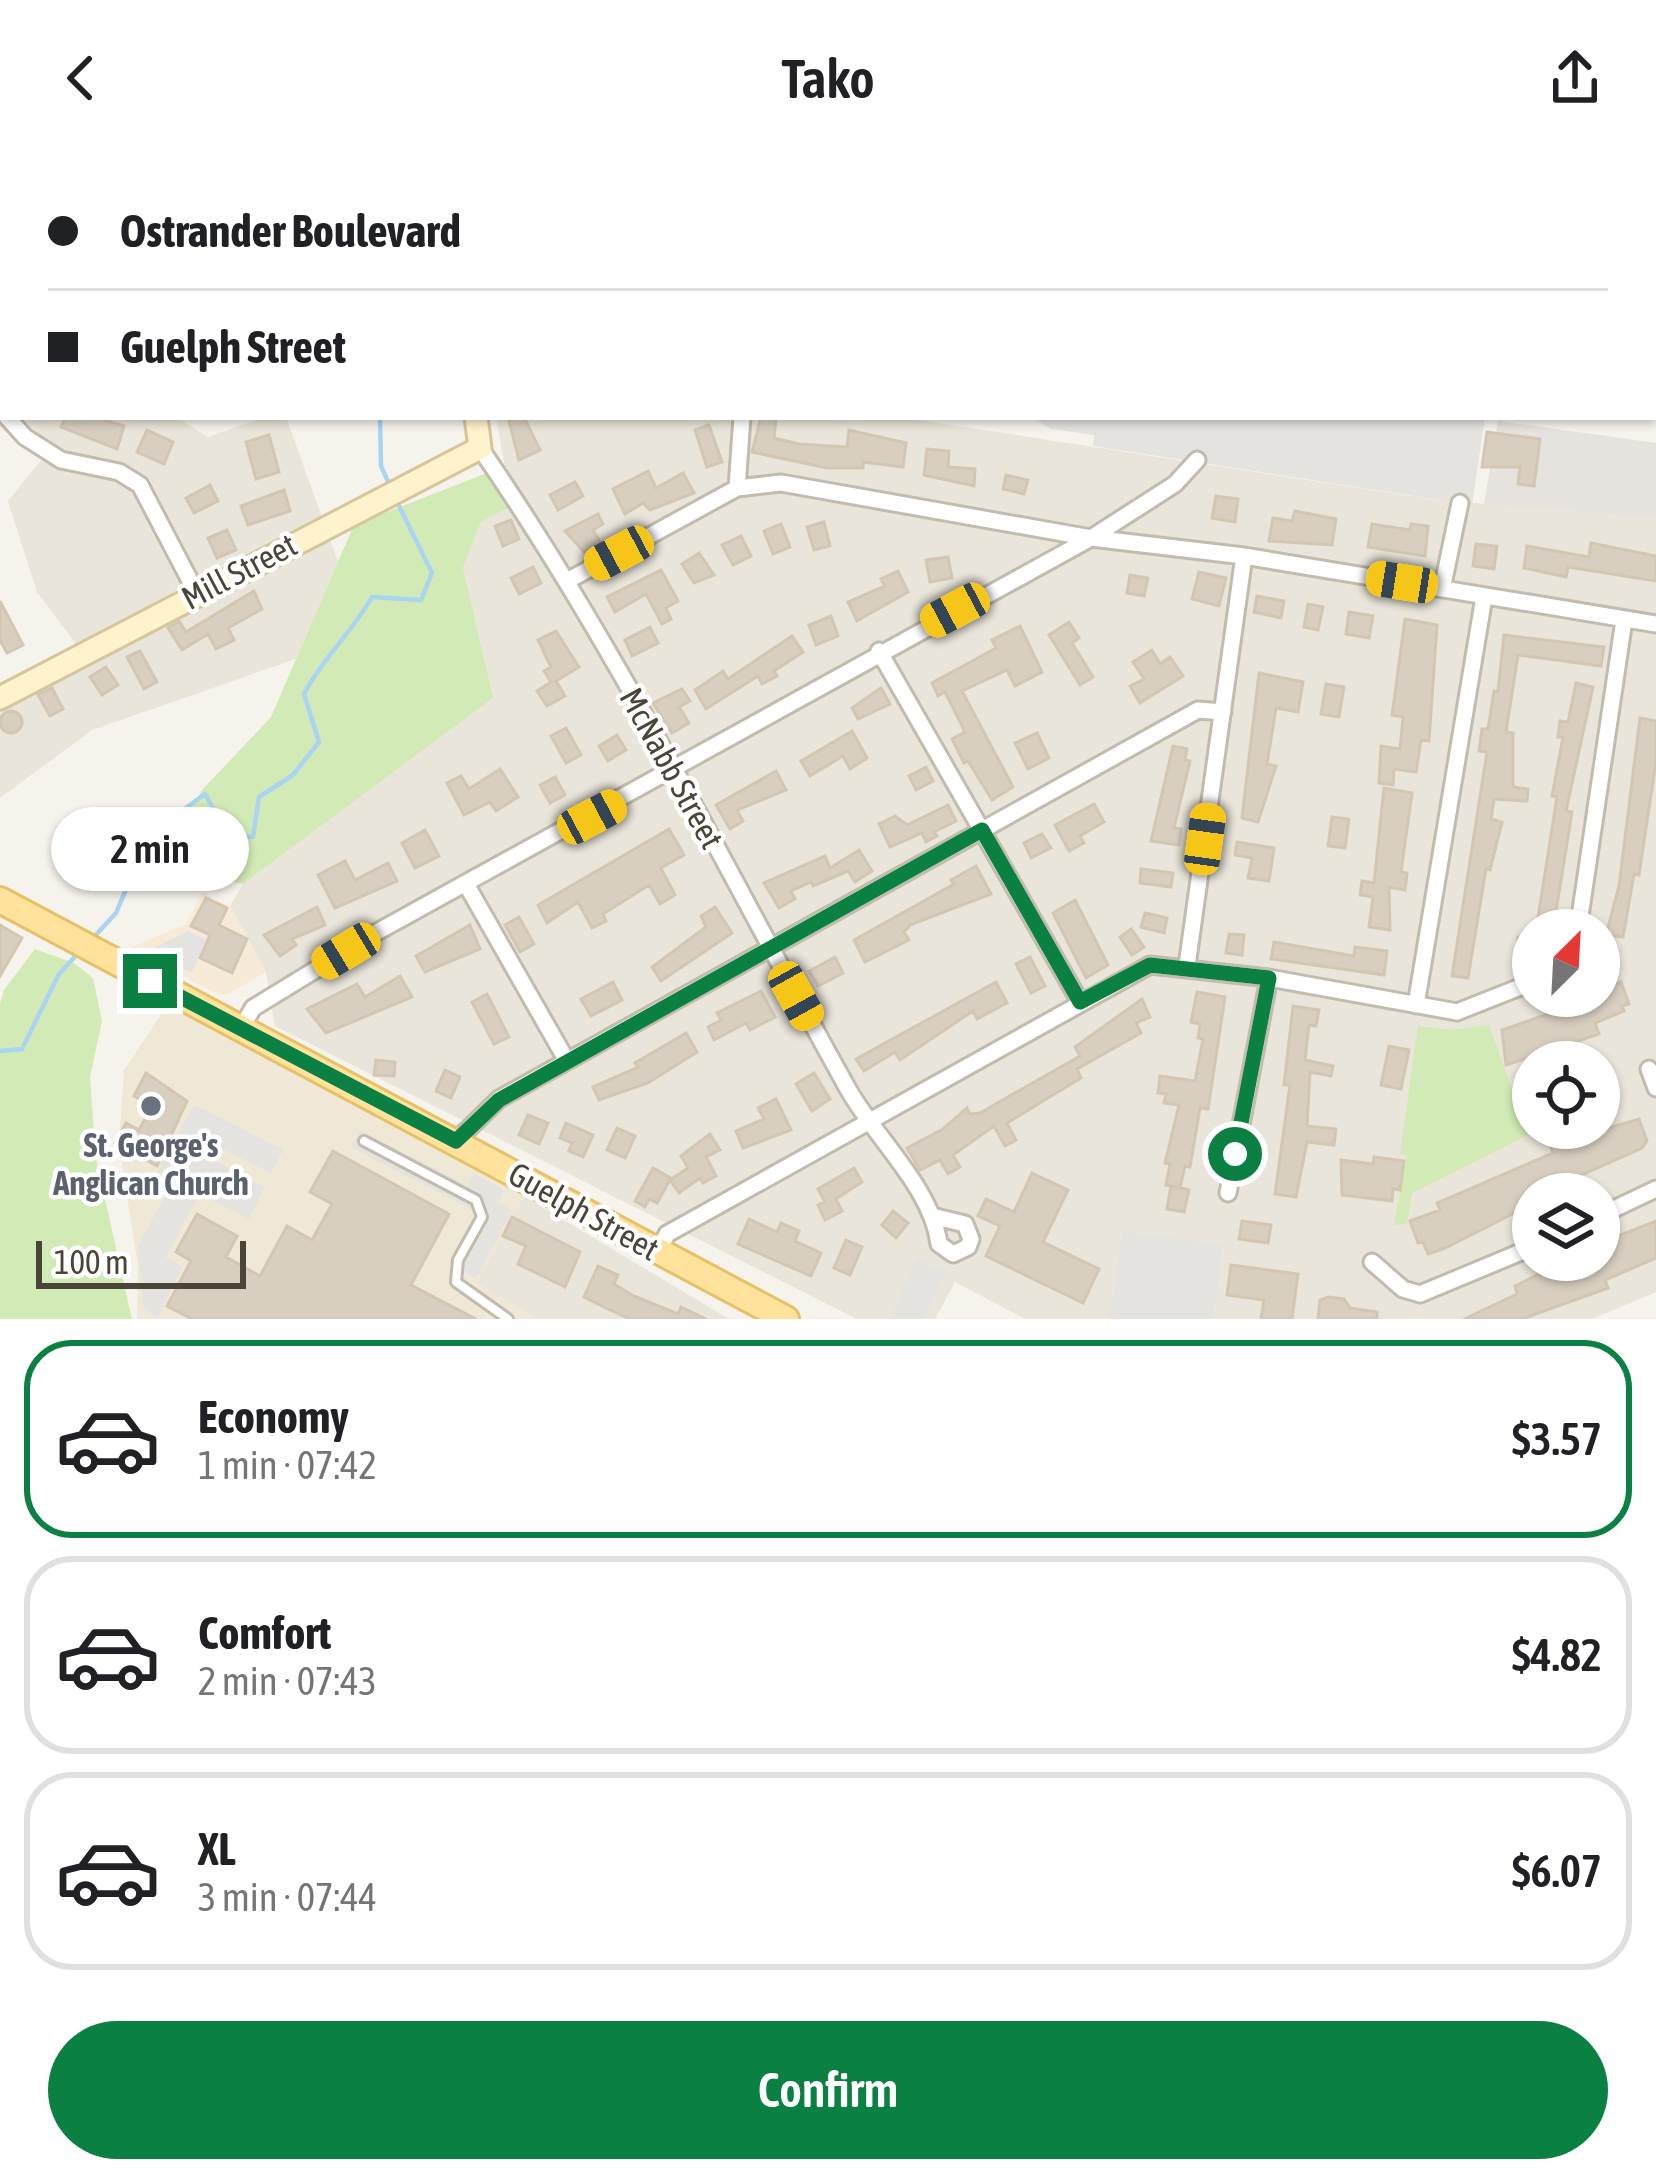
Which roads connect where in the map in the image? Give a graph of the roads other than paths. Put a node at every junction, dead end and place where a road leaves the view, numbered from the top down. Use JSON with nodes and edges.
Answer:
{"nodes":[{"id":1,"x":12,"y":420,"type":"edge"},
{"id":2,"x":476,"y":420,"type":"edge"},
{"id":3,"x":742,"y":420,"type":"edge"},
{"id":4,"x":480,"y":448,"type":"junction"},
{"id":5,"x":1197,"y":460,"type":"dead end"},
{"id":6,"x":737,"y":488,"type":"junction"},
{"id":7,"x":1460,"y":503,"type":"dead end"},
{"id":8,"x":1091,"y":538,"type":"junction"},
{"id":9,"x":1244,"y":556,"type":"junction"},
{"id":10,"x":567,"y":581,"type":"junction"},
{"id":11,"x":1442,"y":589,"type":"junction"},
{"id":12,"x":197,"y":594,"type":"junction"},
{"id":13,"x":1484,"y":597,"type":"junction"},
{"id":14,"x":1624,"y":620,"type":"junction"},
{"id":15,"x":1656,"y":624,"type":"edge"},
{"id":16,"x":879,"y":651,"type":"junction"},
{"id":17,"x":0,"y":698,"type":"edge"},
{"id":18,"x":1223,"y":712,"type":"junction"},
{"id":19,"x":676,"y":772,"type":"junction"},
{"id":20,"x":982,"y":830,"type":"junction"},
{"id":21,"x":466,"y":884,"type":"junction"},
{"id":22,"x":0,"y":900,"type":"edge"},
{"id":23,"x":1581,"y":909,"type":"edge"},
{"id":24,"x":770,"y":949,"type":"junction"},
{"id":25,"x":1187,"y":966,"type":"junction"},
{"id":26,"x":1269,"y":978,"type":"junction"},
{"id":27,"x":1512,"y":990,"type":"edge"},
{"id":28,"x":1080,"y":1002,"type":"junction"},
{"id":29,"x":1416,"y":1005,"type":"junction"},
{"id":30,"x":242,"y":1027,"type":"junction"},
{"id":31,"x":567,"y":1061,"type":"junction"},
{"id":32,"x":1649,"y":1069,"type":"dead end"},
{"id":33,"x":1656,"y":1088,"type":"edge"},
{"id":34,"x":867,"y":1123,"type":"junction"},
{"id":35,"x":364,"y":1141,"type":"dead end"},
{"id":36,"x":456,"y":1141,"type":"junction"},
{"id":37,"x":1656,"y":1189,"type":"edge"},
{"id":38,"x":1228,"y":1193,"type":"dead end"},
{"id":39,"x":1620,"y":1206,"type":"edge"},
{"id":40,"x":937,"y":1217,"type":"dead end"},
{"id":41,"x":658,"y":1253,"type":"junction"},
{"id":42,"x":1512,"y":1255,"type":"edge"},
{"id":43,"x":1372,"y":1262,"type":"dead end"},
{"id":44,"x":508,"y":1319,"type":"edge"},
{"id":45,"x":786,"y":1319,"type":"edge"}],
"edges":[{"from":1,"to":12,"type":"street"},
{"from":2,"to":4,"type":"street","name":"McNabb Street"},
{"from":3,"to":6,"type":"street"},
{"from":4,"to":10,"type":"street","name":"McNabb Street"},
{"from":4,"to":12,"type":"street","name":"Mill Street"},
{"from":5,"to":8,"type":"street"},
{"from":6,"to":8,"type":"street"},
{"from":6,"to":10,"type":"street"},
{"from":7,"to":11,"type":"street"},
{"from":8,"to":9,"type":"street"},
{"from":8,"to":16,"type":"street"},
{"from":9,"to":11,"type":"street"},
{"from":9,"to":18,"type":"street"},
{"from":10,"to":19,"type":"street","name":"McNabb Street"},
{"from":11,"to":13,"type":"street"},
{"from":12,"to":17,"type":"street","name":"Mill Street"},
{"from":13,"to":14,"type":"street"},
{"from":13,"to":29,"type":"street"},
{"from":14,"to":15,"type":"street"},
{"from":14,"to":23,"type":"street"},
{"from":16,"to":19,"type":"street"},
{"from":16,"to":20,"type":"street"},
{"from":18,"to":20,"type":"street"},
{"from":18,"to":25,"type":"street"},
{"from":19,"to":21,"type":"street"},
{"from":19,"to":24,"type":"street","name":"McNabb Street"},
{"from":20,"to":24,"type":"street"},
{"from":20,"to":28,"type":"street"},
{"from":21,"to":30,"type":"street"},
{"from":21,"to":31,"type":"street"},
{"from":22,"to":30,"type":"main road","name":"Guelph Street"},
{"from":24,"to":31,"type":"street"},
{"from":24,"to":34,"type":"street","name":"McNabb Street"},
{"from":25,"to":26,"type":"street"},
{"from":25,"to":28,"type":"street"},
{"from":26,"to":29,"type":"street"},
{"from":26,"to":38,"type":"street"},
{"from":27,"to":29,"type":"street"},
{"from":28,"to":34,"type":"street"},
{"from":30,"to":36,"type":"main road","name":"Guelph Street"},
{"from":31,"to":36,"type":"street"},
{"from":32,"to":33,"type":"street"},
{"from":34,"to":40,"type":"street","name":"McNabb Street"},
{"from":34,"to":41,"type":"street"},
{"from":35,"to":44,"type":"lane"},
{"from":36,"to":41,"type":"main road","name":"Guelph Street"},
{"from":37,"to":39,"type":"street"},
{"from":41,"to":45,"type":"main road","name":"Guelph Street"},
{"from":42,"to":43,"type":"street"}]}
